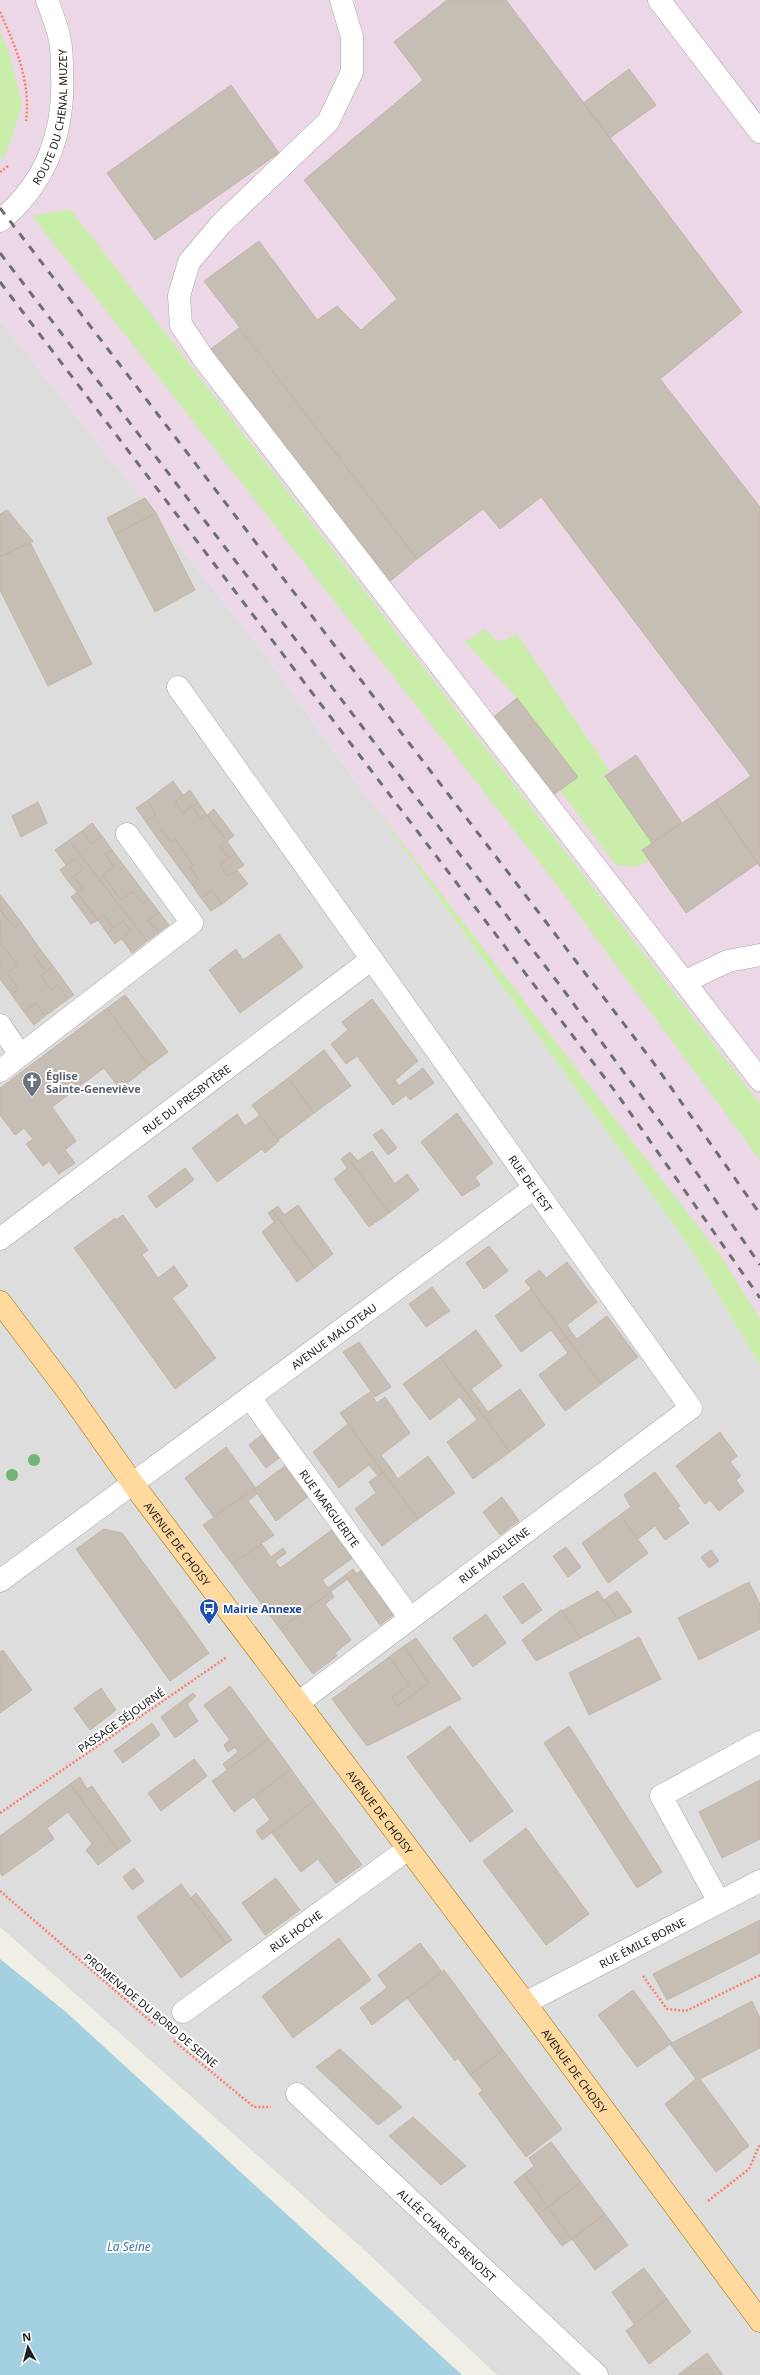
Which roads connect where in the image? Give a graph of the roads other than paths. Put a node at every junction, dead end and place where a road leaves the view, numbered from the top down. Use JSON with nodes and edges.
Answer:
{"nodes":[{"id":1,"x":47,"y":0,"type":"edge"},
{"id":2,"x":341,"y":0,"type":"edge"},
{"id":3,"x":659,"y":0,"type":"edge"},
{"id":4,"x":760,"y":132,"type":"edge"},
{"id":5,"x":0,"y":221,"type":"edge"},
{"id":6,"x":178,"y":687,"type":"dead end"},
{"id":7,"x":127,"y":834,"type":"dead end"},
{"id":8,"x":760,"y":955,"type":"edge"},
{"id":9,"x":372,"y":959,"type":"junction"},
{"id":10,"x":684,"y":982,"type":"junction"},
{"id":11,"x":0,"y":1025,"type":"edge"},
{"id":12,"x":20,"y":1055,"type":"junction"},
{"id":13,"x":0,"y":1071,"type":"edge"},
{"id":14,"x":760,"y":1080,"type":"edge"},
{"id":15,"x":534,"y":1188,"type":"junction"},
{"id":16,"x":0,"y":1239,"type":"edge"},
{"id":17,"x":0,"y":1302,"type":"edge"},
{"id":18,"x":250,"y":1398,"type":"junction"},
{"id":19,"x":691,"y":1408,"type":"joint"},
{"id":20,"x":133,"y":1484,"type":"junction"},
{"id":21,"x":0,"y":1581,"type":"edge"},
{"id":22,"x":410,"y":1618,"type":"junction"},
{"id":23,"x":298,"y":1703,"type":"junction"},
{"id":24,"x":760,"y":1742,"type":"edge"},
{"id":25,"x":408,"y":1850,"type":"junction"},
{"id":26,"x":760,"y":1881,"type":"edge"},
{"id":27,"x":719,"y":1902,"type":"junction"},
{"id":28,"x":525,"y":2003,"type":"junction"},
{"id":29,"x":183,"y":2012,"type":"dead end"},
{"id":30,"x":300,"y":2097,"type":"road end"},
{"id":31,"x":760,"y":2321,"type":"edge"},
{"id":32,"x":597,"y":2375,"type":"edge"}],
"edges":[{"from":1,"to":5,"type":"street","name":"ROUTE DU CHENAL MUZEY"},
{"from":2,"to":10,"type":"street"},
{"from":3,"to":4,"type":"street"},
{"from":6,"to":9,"type":"street","name":"RUE DE L'EST"},
{"from":7,"to":12,"type":"street"},
{"from":8,"to":10,"type":"street"},
{"from":9,"to":15,"type":"street","name":"RUE DE L'EST"},
{"from":9,"to":16,"type":"street","name":"RUE DU PRESBYTÈRE"},
{"from":10,"to":14,"type":"street"},
{"from":11,"to":12,"type":"street"},
{"from":12,"to":13,"type":"street"},
{"from":15,"to":18,"type":"street","name":"AVENUE MALOTEAU"},
{"from":15,"to":19,"type":"street","name":"RUE DE L'EST"},
{"from":17,"to":20,"type":"main road","name":"AVENUE DE CHOISY"},
{"from":18,"to":20,"type":"street","name":"AVENUE MALOTEAU"},
{"from":18,"to":22,"type":"street","name":"RUE MARGUERITE"},
{"from":19,"to":22,"type":"street","name":"RUE MADELEINE"},
{"from":20,"to":21,"type":"street","name":"AVENUE MALOTEAU"},
{"from":20,"to":23,"type":"main road","name":"AVENUE DE CHOISY"},
{"from":22,"to":23,"type":"street","name":"RUE MADELEINE"},
{"from":23,"to":25,"type":"main road","name":"AVENUE DE CHOISY"},
{"from":24,"to":27,"type":"street"},
{"from":25,"to":28,"type":"main road","name":"AVENUE DE CHOISY"},
{"from":25,"to":29,"type":"street","name":"RUE HOCHE"},
{"from":26,"to":27,"type":"street","name":"RUE ÉMILE BORNE"},
{"from":27,"to":28,"type":"street","name":"RUE ÉMILE BORNE"},
{"from":28,"to":31,"type":"main road","name":"AVENUE DE CHOISY"},
{"from":30,"to":32,"type":"street","name":"ALLÉE CHARLES BENOIST"}]}
